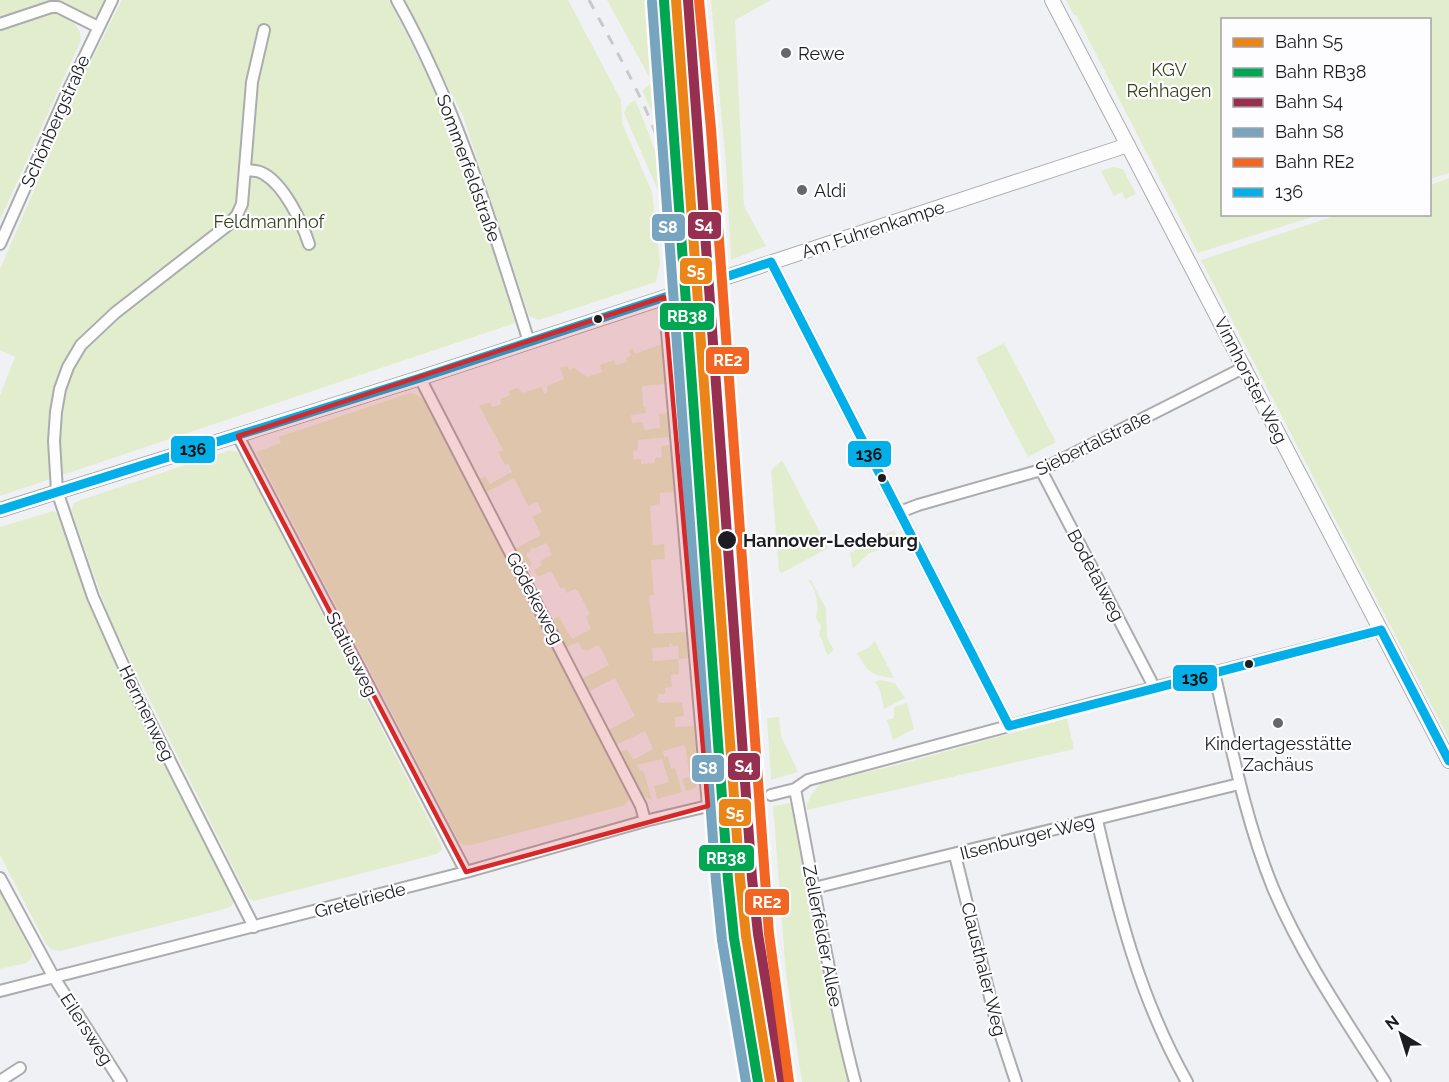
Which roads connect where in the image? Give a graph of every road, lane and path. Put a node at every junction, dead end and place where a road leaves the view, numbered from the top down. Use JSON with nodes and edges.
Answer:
{"nodes":[{"id":1,"x":112,"y":0,"type":"edge"},
{"id":2,"x":397,"y":0,"type":"edge"},
{"id":3,"x":1052,"y":0,"type":"edge"},
{"id":4,"x":0,"y":24,"type":"edge"},
{"id":5,"x":98,"y":27,"type":"junction"},
{"id":6,"x":264,"y":30,"type":"dead end"},
{"id":7,"x":1128,"y":145,"type":"junction"},
{"id":8,"x":245,"y":171,"type":"junction"},
{"id":9,"x":0,"y":244,"type":"edge"},
{"id":10,"x":309,"y":244,"type":"dead end"},
{"id":11,"x":771,"y":262,"type":"junction"},
{"id":12,"x":664,"y":297,"type":"junction"},
{"id":13,"x":529,"y":342,"type":"junction"},
{"id":14,"x":1245,"y":367,"type":"junction"},
{"id":15,"x":420,"y":378,"type":"junction"},
{"id":16,"x":238,"y":436,"type":"junction"},
{"id":17,"x":1041,"y":470,"type":"junction"},
{"id":18,"x":57,"y":491,"type":"junction"},
{"id":19,"x":0,"y":510,"type":"edge"},
{"id":20,"x":900,"y":512,"type":"junction"},
{"id":21,"x":1381,"y":630,"type":"junction"},
{"id":22,"x":1214,"y":672,"type":"junction"},
{"id":23,"x":1151,"y":681,"type":"dead end"},
{"id":24,"x":1008,"y":726,"type":"junction"},
{"id":25,"x":1449,"y":761,"type":"edge"},
{"id":26,"x":1239,"y":784,"type":"junction"},
{"id":27,"x":795,"y":789,"type":"junction"},
{"id":28,"x":771,"y":795,"type":"tunnel mouth"},
{"id":29,"x":708,"y":806,"type":"junction"},
{"id":30,"x":720,"y":806,"type":"tunnel mouth"},
{"id":31,"x":1097,"y":820,"type":"junction"},
{"id":32,"x":645,"y":821,"type":"junction"},
{"id":33,"x":955,"y":855,"type":"junction"},
{"id":34,"x":466,"y":872,"type":"junction"},
{"id":35,"x":0,"y":878,"type":"edge"},
{"id":36,"x":814,"y":888,"type":"junction"},
{"id":37,"x":254,"y":927,"type":"junction"},
{"id":38,"x":53,"y":976,"type":"junction"},
{"id":39,"x":0,"y":991,"type":"edge"},
{"id":40,"x":20,"y":1068,"type":"dead end"},
{"id":41,"x":0,"y":1081,"type":"edge"},
{"id":42,"x":121,"y":1082,"type":"edge"},
{"id":43,"x":855,"y":1082,"type":"edge"},
{"id":44,"x":1016,"y":1082,"type":"edge"},
{"id":45,"x":1187,"y":1082,"type":"edge"},
{"id":46,"x":1385,"y":1082,"type":"edge"}],
"edges":[{"from":1,"to":5,"type":"street","name":"Schönbergstraße"},
{"from":2,"to":13,"type":"street","name":"Sommerfeldstraße"},
{"from":3,"to":7,"type":"street","name":"Vinnhorster Weg"},
{"from":4,"to":5,"type":"street"},
{"from":5,"to":9,"type":"street","name":"Schönbergstraße"},
{"from":6,"to":8,"type":"street"},
{"from":7,"to":11,"type":"street","name":"Am Fuhrenkampe"},
{"from":7,"to":14,"type":"street","name":"Vinnhorster Weg"},
{"from":8,"to":10,"type":"street"},
{"from":8,"to":18,"type":"street"},
{"from":11,"to":12,"type":"street","name":"Am Fuhrenkampe"},
{"from":11,"to":20,"type":"street"},
{"from":12,"to":13,"type":"street","name":"Am Fuhrenkampe"},
{"from":12,"to":29,"type":"street"},
{"from":13,"to":15,"type":"street","name":"Am Fuhrenkampe"},
{"from":14,"to":17,"type":"street","name":"Siebertalstraße"},
{"from":14,"to":21,"type":"street","name":"Vinnhorster Weg"},
{"from":15,"to":16,"type":"street","name":"Am Fuhrenkampe"},
{"from":15,"to":32,"type":"street","name":"Gödekeweg"},
{"from":16,"to":18,"type":"street","name":"Am Fuhrenkampe"},
{"from":16,"to":34,"type":"street","name":"Statiusweg"},
{"from":17,"to":20,"type":"street","name":"Siebertalstraße"},
{"from":17,"to":23,"type":"street","name":"Bodetalweg"},
{"from":18,"to":19,"type":"street","name":"Am Fuhrenkampe"},
{"from":18,"to":37,"type":"street","name":"Hermenweg"},
{"from":20,"to":24,"type":"street"},
{"from":21,"to":22,"type":"street"},
{"from":21,"to":25,"type":"street","name":"Vinnhorster Weg"},
{"from":22,"to":24,"type":"street"},
{"from":22,"to":26,"type":"street"},
{"from":24,"to":27,"type":"street"},
{"from":26,"to":31,"type":"street","name":"Ilsenburger Weg"},
{"from":26,"to":46,"type":"street"},
{"from":27,"to":28,"type":"street"},
{"from":27,"to":36,"type":"street","name":"Zellerfelder Allee"},
{"from":29,"to":30,"type":"street","name":"Gretelriede"},
{"from":29,"to":32,"type":"street","name":"Gretelriede"},
{"from":31,"to":33,"type":"street","name":"Ilsenburger Weg"},
{"from":31,"to":45,"type":"street"},
{"from":32,"to":34,"type":"street","name":"Gretelriede"},
{"from":33,"to":36,"type":"street","name":"Ilsenburger Weg"},
{"from":33,"to":44,"type":"street","name":"Clausthaler Weg"},
{"from":34,"to":37,"type":"street","name":"Gretelriede"},
{"from":35,"to":38,"type":"street","name":"Eilersweg"},
{"from":36,"to":43,"type":"street","name":"Zellerfelder Allee"},
{"from":37,"to":38,"type":"street","name":"Gretelriede"},
{"from":38,"to":39,"type":"street","name":"Gretelriede"},
{"from":38,"to":42,"type":"street","name":"Eilersweg"},
{"from":40,"to":41,"type":"street"}]}
